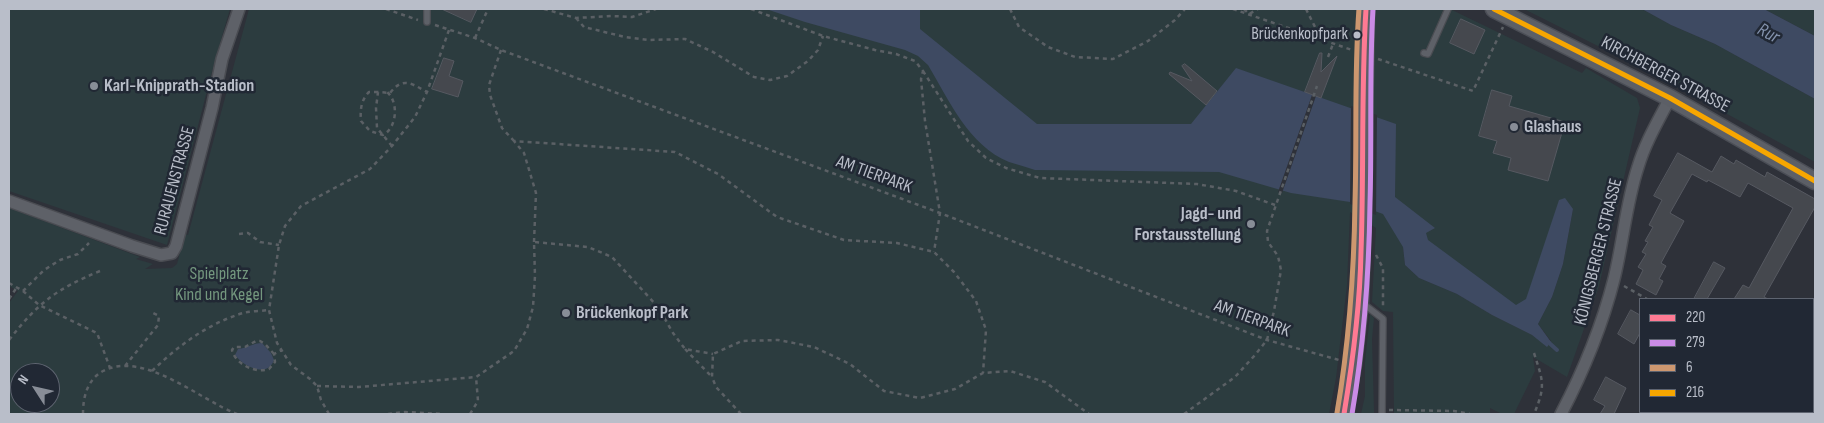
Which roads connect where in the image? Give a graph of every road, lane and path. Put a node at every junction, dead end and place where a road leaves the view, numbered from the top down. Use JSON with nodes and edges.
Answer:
{"nodes":[{"id":1,"x":239,"y":9,"type":"edge"},
{"id":2,"x":386,"y":9,"type":"edge"},
{"id":3,"x":427,"y":9,"type":"edge"},
{"id":4,"x":488,"y":9,"type":"edge"},
{"id":5,"x":544,"y":9,"type":"edge"},
{"id":6,"x":656,"y":9,"type":"edge"},
{"id":7,"x":751,"y":9,"type":"edge"},
{"id":8,"x":1010,"y":9,"type":"edge"},
{"id":9,"x":1185,"y":9,"type":"edge"},
{"id":10,"x":1233,"y":9,"type":"edge"},
{"id":11,"x":1244,"y":9,"type":"edge"},
{"id":12,"x":1258,"y":9,"type":"edge"},
{"id":13,"x":1306,"y":9,"type":"edge"},
{"id":14,"x":1366,"y":9,"type":"edge"},
{"id":15,"x":1448,"y":9,"type":"edge"},
{"id":16,"x":1501,"y":12,"type":"edge"},
{"id":17,"x":1249,"y":14,"type":"junction"},
{"id":18,"x":576,"y":18,"type":"junction"},
{"id":19,"x":427,"y":22,"type":"junction"},
{"id":20,"x":448,"y":30,"type":"junction"},
{"id":21,"x":823,"y":36,"type":"junction"},
{"id":22,"x":475,"y":38,"type":"junction"},
{"id":23,"x":1321,"y":39,"type":"junction"},
{"id":24,"x":1333,"y":44,"type":"junction"},
{"id":25,"x":501,"y":50,"type":"junction"},
{"id":26,"x":1360,"y":53,"type":"dead end"},
{"id":27,"x":1424,"y":53,"type":"dead end"},
{"id":28,"x":1328,"y":57,"type":"dead end"},
{"id":29,"x":1378,"y":59,"type":"dead end"},
{"id":30,"x":923,"y":71,"type":"junction"},
{"id":31,"x":1317,"y":86,"type":"dead end"},
{"id":32,"x":378,"y":92,"type":"junction"},
{"id":33,"x":387,"y":92,"type":"junction"},
{"id":34,"x":427,"y":92,"type":"junction"},
{"id":35,"x":1670,"y":98,"type":"junction"},
{"id":36,"x":383,"y":135,"type":"junction"},
{"id":37,"x":514,"y":141,"type":"junction"},
{"id":38,"x":392,"y":146,"type":"junction"},
{"id":39,"x":1815,"y":180,"type":"edge"},
{"id":40,"x":9,"y":201,"type":"edge"},
{"id":41,"x":1275,"y":205,"type":"junction"},
{"id":42,"x":940,"y":213,"type":"junction"},
{"id":43,"x":95,"y":232,"type":"junction"},
{"id":44,"x":239,"y":234,"type":"dead end"},
{"id":45,"x":534,"y":242,"type":"junction"},
{"id":46,"x":279,"y":245,"type":"junction"},
{"id":47,"x":1374,"y":251,"type":"dead end"},
{"id":48,"x":934,"y":252,"type":"junction"},
{"id":49,"x":100,"y":271,"type":"dead end"},
{"id":50,"x":1614,"y":280,"type":"junction"},
{"id":51,"x":9,"y":283,"type":"edge"},
{"id":52,"x":17,"y":287,"type":"junction"},
{"id":53,"x":23,"y":290,"type":"junction"},
{"id":54,"x":1645,"y":298,"type":"edge"},
{"id":55,"x":9,"y":299,"type":"edge"},
{"id":56,"x":1360,"y":301,"type":"junction"},
{"id":57,"x":39,"y":305,"type":"junction"},
{"id":58,"x":270,"y":310,"type":"junction"},
{"id":59,"x":151,"y":312,"type":"dead end"},
{"id":60,"x":1383,"y":319,"type":"junction"},
{"id":61,"x":9,"y":340,"type":"edge"},
{"id":62,"x":1267,"y":340,"type":"junction"},
{"id":63,"x":685,"y":349,"type":"junction"},
{"id":64,"x":282,"y":350,"type":"junction"},
{"id":65,"x":1534,"y":353,"type":"dead end"},
{"id":66,"x":274,"y":354,"type":"junction"},
{"id":67,"x":713,"y":354,"type":"junction"},
{"id":68,"x":1353,"y":364,"type":"junction"},
{"id":69,"x":125,"y":366,"type":"junction"},
{"id":70,"x":110,"y":368,"type":"junction"},
{"id":71,"x":152,"y":371,"type":"junction"},
{"id":72,"x":983,"y":373,"type":"junction"},
{"id":73,"x":476,"y":377,"type":"junction"},
{"id":74,"x":712,"y":377,"type":"junction"},
{"id":75,"x":317,"y":386,"type":"junction"},
{"id":76,"x":1383,"y":412,"type":"edge"},
{"id":77,"x":83,"y":414,"type":"edge"},
{"id":78,"x":237,"y":414,"type":"edge"},
{"id":79,"x":328,"y":414,"type":"edge"},
{"id":80,"x":388,"y":414,"type":"edge"},
{"id":81,"x":443,"y":414,"type":"edge"},
{"id":82,"x":470,"y":414,"type":"edge"},
{"id":83,"x":742,"y":414,"type":"edge"},
{"id":84,"x":1089,"y":414,"type":"edge"},
{"id":85,"x":1184,"y":414,"type":"edge"},
{"id":86,"x":1344,"y":414,"type":"edge"},
{"id":87,"x":1470,"y":414,"type":"edge"},
{"id":88,"x":1534,"y":414,"type":"edge"},
{"id":89,"x":1561,"y":414,"type":"edge"}],
"edges":[{"from":1,"to":43,"type":"street","name":"RURAUENSTRASSE"},
{"from":2,"to":19,"type":"path","name":"AM TIERPARK"},
{"from":3,"to":19,"type":"lane"},
{"from":4,"to":22,"type":"path"},
{"from":5,"to":18,"type":"path"},
{"from":6,"to":18,"type":"path"},
{"from":7,"to":21,"type":"path"},
{"from":8,"to":9,"type":"path"},
{"from":10,"to":17,"type":"path"},
{"from":11,"to":17,"type":"path"},
{"from":12,"to":17,"type":"path"},
{"from":13,"to":23,"type":"path"},
{"from":14,"to":56,"type":"main road","bridge":true},
{"from":15,"to":27,"type":"lane"},
{"from":16,"to":29,"type":"path"},
{"from":16,"to":35,"type":"main road","name":"KIRCHBERGER STRASSE"},
{"from":17,"to":23,"type":"path"},
{"from":18,"to":21,"type":"path"},
{"from":19,"to":20,"type":"path","name":"AM TIERPARK"},
{"from":20,"to":22,"type":"path","name":"AM TIERPARK"},
{"from":20,"to":34,"type":"path"},
{"from":21,"to":30,"type":"path"},
{"from":22,"to":25,"type":"path","name":"AM TIERPARK"},
{"from":23,"to":24,"type":"path"},
{"from":24,"to":26,"type":"path"},
{"from":24,"to":28,"type":"path"},
{"from":25,"to":37,"type":"path"},
{"from":25,"to":42,"type":"path","name":"AM TIERPARK"},
{"from":30,"to":41,"type":"path"},
{"from":30,"to":42,"type":"path"},
{"from":31,"to":41,"type":"path"},
{"from":32,"to":33,"type":"path"},
{"from":32,"to":36,"type":"path"},
{"from":32,"to":36,"type":"path"},
{"from":33,"to":34,"type":"path"},
{"from":33,"to":36,"type":"path"},
{"from":34,"to":38,"type":"path"},
{"from":35,"to":39,"type":"main road","name":"KIRCHBERGER STRASSE"},
{"from":35,"to":50,"type":"street","name":"KÖNIGSBERGER STRASSE"},
{"from":36,"to":38,"type":"path"},
{"from":37,"to":45,"type":"path"},
{"from":37,"to":48,"type":"path"},
{"from":38,"to":46,"type":"path"},
{"from":40,"to":43,"type":"street","name":"RURAUENSTRASSE"},
{"from":41,"to":62,"type":"path"},
{"from":42,"to":48,"type":"path"},
{"from":42,"to":62,"type":"path","name":"AM TIERPARK"},
{"from":43,"to":53,"type":"path"},
{"from":44,"to":46,"type":"path"},
{"from":45,"to":63,"type":"path"},
{"from":45,"to":73,"type":"path"},
{"from":46,"to":58,"type":"path"},
{"from":47,"to":60,"type":"path"},
{"from":48,"to":72,"type":"path"},
{"from":49,"to":57,"type":"path"},
{"from":50,"to":54,"type":"path"},
{"from":50,"to":89,"type":"street","name":"KÖNIGSBERGER STRASSE"},
{"from":51,"to":52,"type":"path"},
{"from":52,"to":53,"type":"path"},
{"from":52,"to":55,"type":"path"},
{"from":53,"to":57,"type":"path"},
{"from":56,"to":60,"type":"lane"},
{"from":56,"to":68,"type":"main road"},
{"from":57,"to":61,"type":"path"},
{"from":57,"to":70,"type":"path"},
{"from":58,"to":64,"type":"path"},
{"from":58,"to":71,"type":"path"},
{"from":59,"to":69,"type":"path"},
{"from":60,"to":76,"type":"lane"},
{"from":62,"to":68,"type":"path","name":"AM TIERPARK"},
{"from":62,"to":85,"type":"path"},
{"from":63,"to":67,"type":"path"},
{"from":63,"to":74,"type":"path"},
{"from":64,"to":66,"type":"path"},
{"from":64,"to":75,"type":"path"},
{"from":65,"to":88,"type":"path"},
{"from":66,"to":66,"type":"path"},
{"from":67,"to":72,"type":"path"},
{"from":67,"to":74,"type":"path"},
{"from":68,"to":86,"type":"main road"},
{"from":69,"to":70,"type":"path"},
{"from":69,"to":71,"type":"path"},
{"from":70,"to":77,"type":"path"},
{"from":71,"to":78,"type":"path"},
{"from":72,"to":84,"type":"path"},
{"from":73,"to":75,"type":"path"},
{"from":73,"to":82,"type":"path"},
{"from":74,"to":83,"type":"path"},
{"from":75,"to":79,"type":"path"},
{"from":76,"to":87,"type":"path"},
{"from":80,"to":81,"type":"path"}]}
